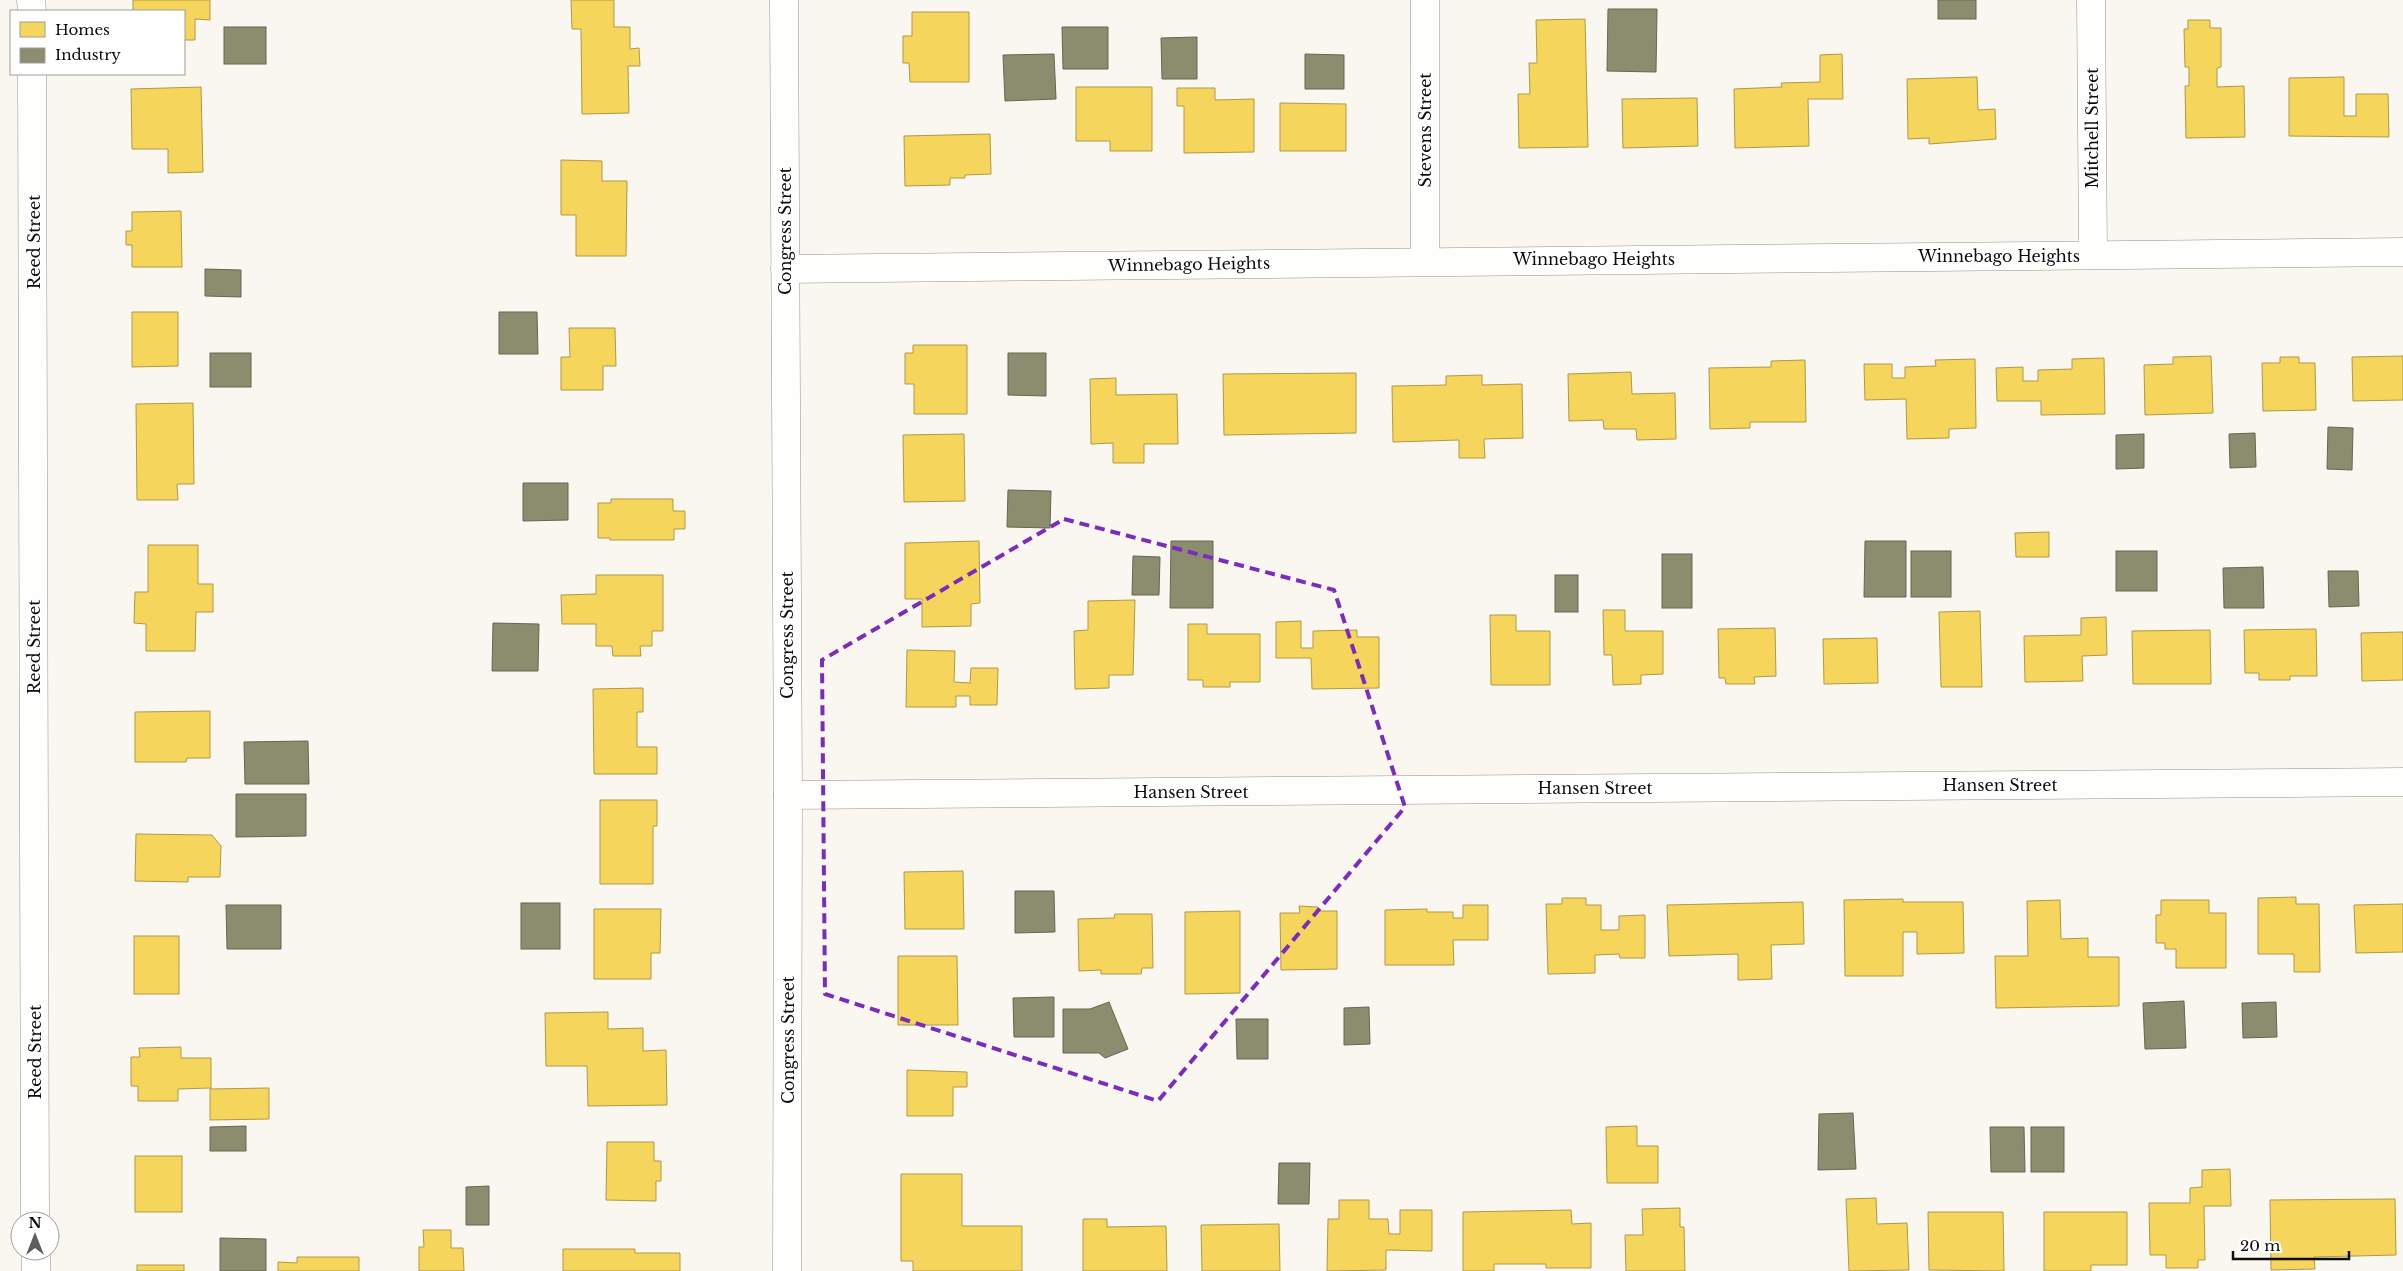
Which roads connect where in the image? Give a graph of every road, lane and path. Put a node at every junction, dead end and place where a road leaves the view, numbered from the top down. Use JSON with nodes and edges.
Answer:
{"nodes":[{"id":1,"x":784,"y":0,"type":"edge"},
{"id":2,"x":1425,"y":0,"type":"edge"},
{"id":3,"x":2091,"y":0,"type":"edge"},
{"id":4,"x":32,"y":75,"type":"edge"},
{"id":5,"x":2403,"y":252,"type":"edge"},
{"id":6,"x":2093,"y":255,"type":"junction"},
{"id":7,"x":1425,"y":261,"type":"junction"},
{"id":8,"x":785,"y":269,"type":"junction"},
{"id":9,"x":2403,"y":782,"type":"edge"},
{"id":10,"x":788,"y":796,"type":"junction"},
{"id":11,"x":36,"y":1211,"type":"edge"},
{"id":12,"x":787,"y":1271,"type":"edge"}],
"edges":[{"from":1,"to":8,"type":"street","name":"Congress Street"},
{"from":2,"to":7,"type":"street","name":"Stevens Street"},
{"from":3,"to":6,"type":"street","name":"Mitchell Street"},
{"from":4,"to":11,"type":"street","name":"Reed Street"},
{"from":5,"to":6,"type":"street","name":"Winnebago Heights"},
{"from":6,"to":7,"type":"street","name":"Winnebago Heights"},
{"from":7,"to":8,"type":"street","name":"Winnebago Heights"},
{"from":8,"to":10,"type":"street","name":"Congress Street"},
{"from":9,"to":10,"type":"street","name":"Hansen Street"},
{"from":10,"to":12,"type":"street","name":"Congress Street"}]}
